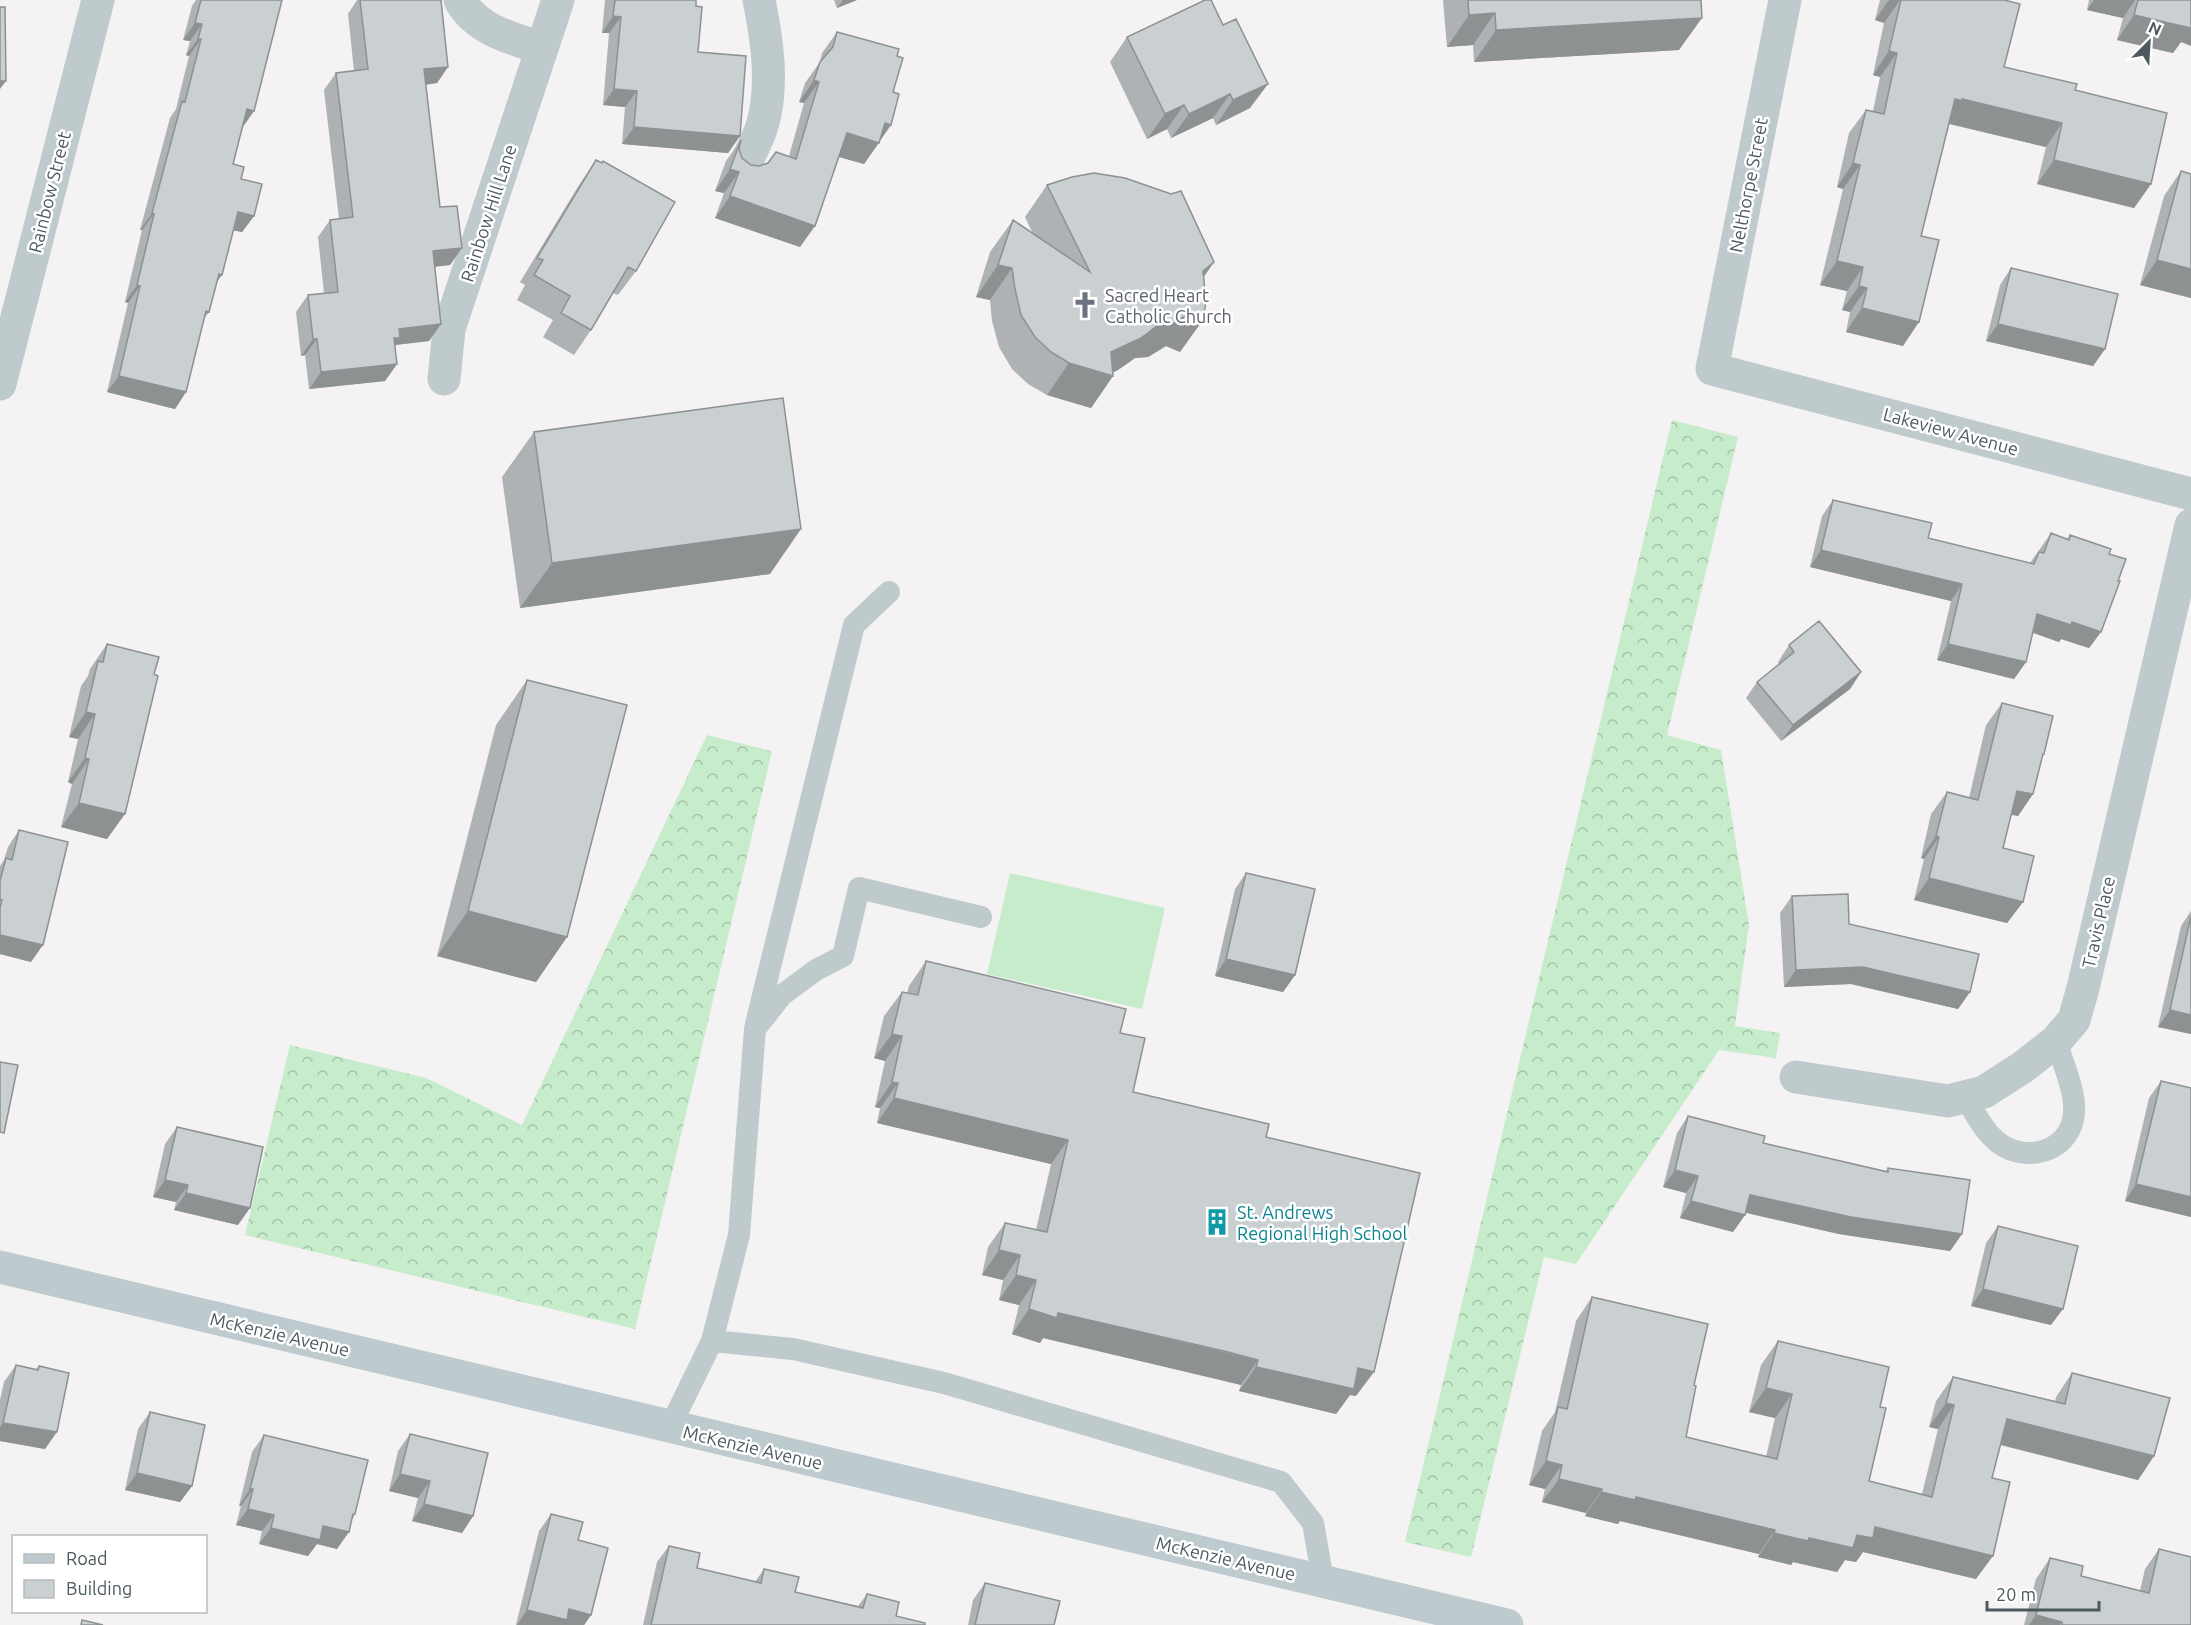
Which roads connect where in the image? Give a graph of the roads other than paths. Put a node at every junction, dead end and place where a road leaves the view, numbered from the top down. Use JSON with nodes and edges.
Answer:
{"nodes":[{"id":1,"x":98,"y":0,"type":"edge"},
{"id":2,"x":460,"y":0,"type":"edge"},
{"id":3,"x":558,"y":0,"type":"edge"},
{"id":4,"x":759,"y":0,"type":"edge"},
{"id":5,"x":1785,"y":0,"type":"edge"},
{"id":6,"x":542,"y":48,"type":"junction"},
{"id":7,"x":743,"y":169,"type":"edge"},
{"id":8,"x":5,"y":340,"type":"edge"},
{"id":9,"x":1712,"y":369,"type":"joint"},
{"id":10,"x":444,"y":379,"type":"dead end"},
{"id":11,"x":0,"y":384,"type":"edge"},
{"id":12,"x":2191,"y":494,"type":"edge"},
{"id":13,"x":2191,"y":525,"type":"edge"},
{"id":14,"x":889,"y":592,"type":"dead end"},
{"id":15,"x":981,"y":916,"type":"dead end"},
{"id":16,"x":754,"y":1029,"type":"junction"},
{"id":17,"x":2056,"y":1041,"type":"junction"},
{"id":18,"x":1796,"y":1077,"type":"dead end"},
{"id":19,"x":1965,"y":1097,"type":"junction"},
{"id":20,"x":0,"y":1267,"type":"edge"},
{"id":21,"x":712,"y":1341,"type":"junction"},
{"id":22,"x":670,"y":1427,"type":"junction"},
{"id":23,"x":1323,"y":1580,"type":"junction"},
{"id":24,"x":1421,"y":1615,"type":"edge"},
{"id":25,"x":1507,"y":1625,"type":"edge"}],
"edges":[{"from":1,"to":8,"type":"street","name":"Rainbow Street"},
{"from":2,"to":6,"type":"street"},
{"from":3,"to":6,"type":"street","name":"Rainbow Hill Lane"},
{"from":4,"to":7,"type":"street"},
{"from":5,"to":9,"type":"street","name":"Nelthorpe Street"},
{"from":6,"to":10,"type":"street","name":"Rainbow Hill Lane"},
{"from":8,"to":11,"type":"street","name":"Rainbow Street"},
{"from":9,"to":12,"type":"street","name":"Lakeview Avenue"},
{"from":13,"to":17,"type":"street","name":"Travis Place"},
{"from":14,"to":16,"type":"lane"},
{"from":15,"to":16,"type":"lane"},
{"from":16,"to":21,"type":"lane"},
{"from":17,"to":19,"type":"street","name":"Travis Place"},
{"from":17,"to":19,"type":"lane"},
{"from":18,"to":19,"type":"street","name":"Travis Place"},
{"from":20,"to":22,"type":"main road","name":"McKenzie Avenue"},
{"from":21,"to":22,"type":"lane"},
{"from":21,"to":23,"type":"lane"},
{"from":22,"to":23,"type":"main road","name":"McKenzie Avenue"},
{"from":23,"to":24,"type":"main road","name":"McKenzie Avenue"},
{"from":24,"to":25,"type":"main road","name":"McKenzie Avenue"}]}
